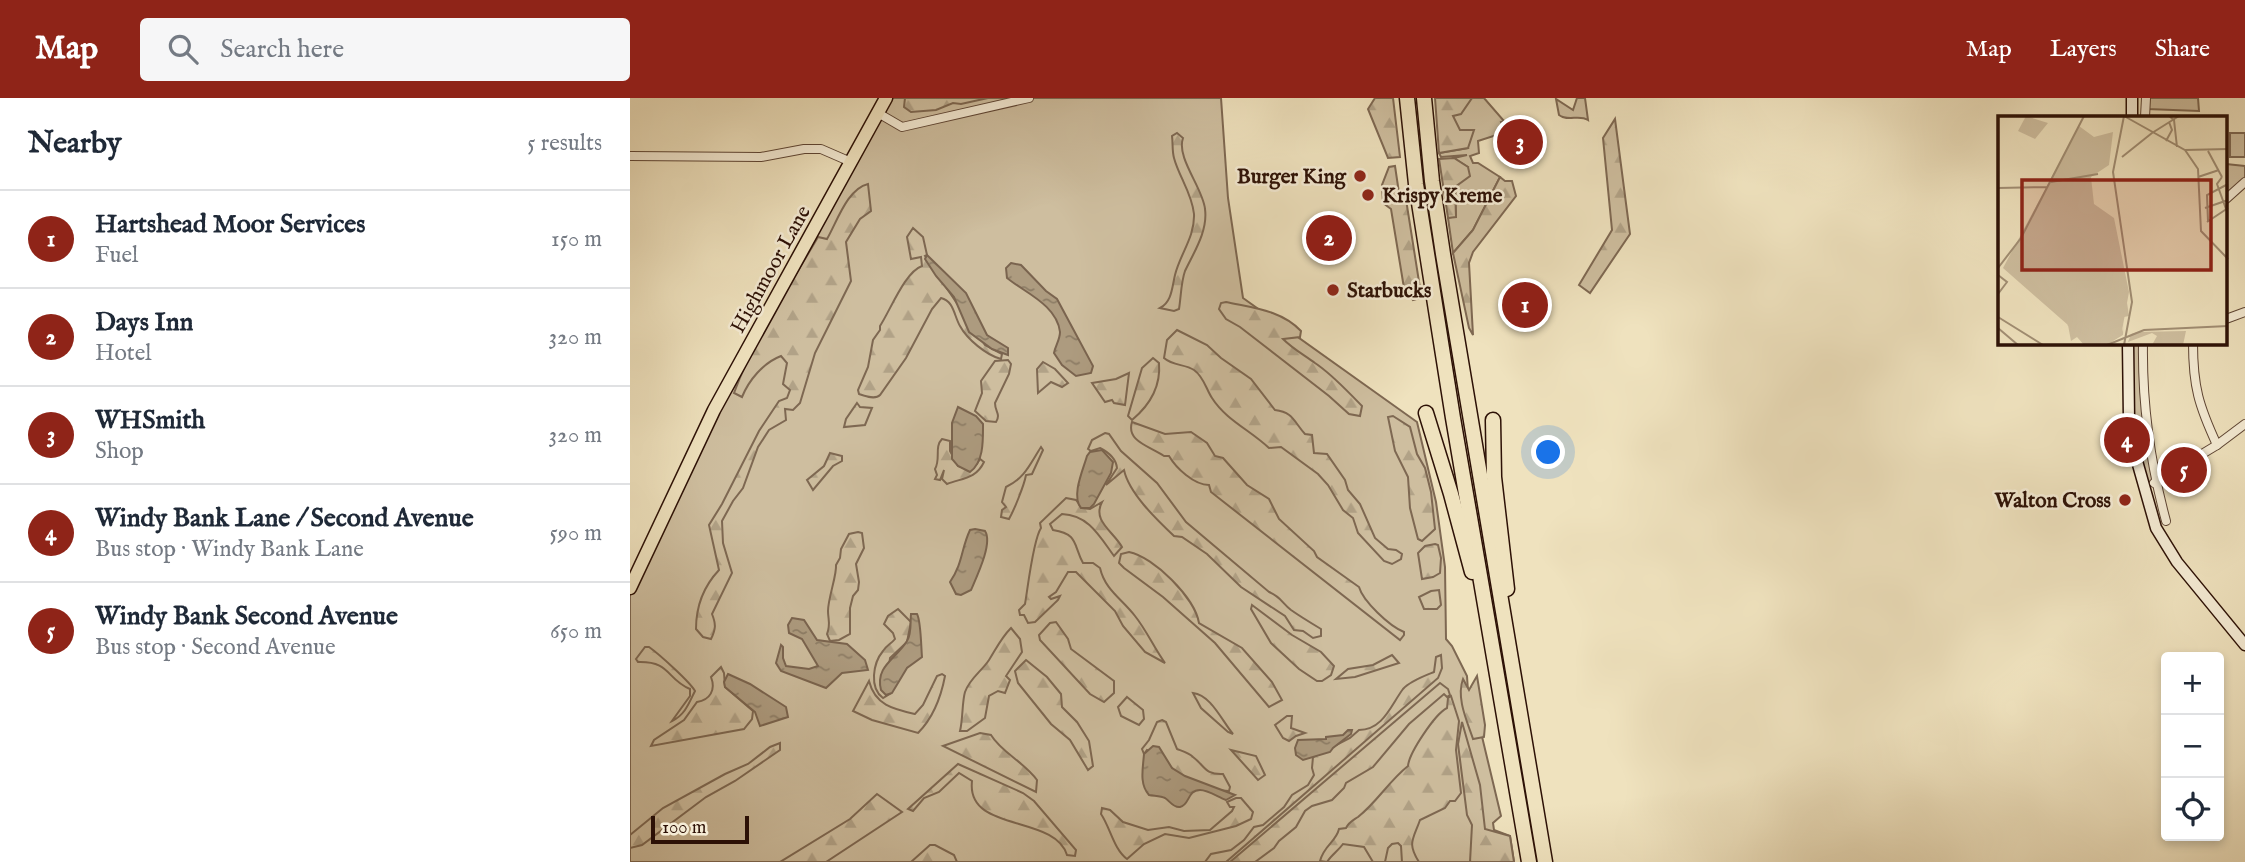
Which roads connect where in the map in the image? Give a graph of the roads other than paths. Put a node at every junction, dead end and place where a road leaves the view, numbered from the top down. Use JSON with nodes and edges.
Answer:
{"nodes":[{"id":1,"x":886,"y":98,"type":"edge"},
{"id":2,"x":1029,"y":98,"type":"edge"},
{"id":3,"x":1407,"y":98,"type":"edge"},
{"id":4,"x":1424,"y":98,"type":"edge"},
{"id":5,"x":2133,"y":98,"type":"edge"},
{"id":6,"x":2146,"y":98,"type":"edge"},
{"id":7,"x":878,"y":113,"type":"junction"},
{"id":8,"x":2132,"y":116,"type":"edge"},
{"id":9,"x":2145,"y":116,"type":"edge"},
{"id":10,"x":630,"y":156,"type":"edge"},
{"id":11,"x":851,"y":162,"type":"junction"},
{"id":12,"x":2245,"y":182,"type":"edge"},
{"id":13,"x":2228,"y":198,"type":"edge"},
{"id":14,"x":2245,"y":312,"type":"edge"},
{"id":15,"x":2228,"y":318,"type":"edge"},
{"id":16,"x":2128,"y":345,"type":"edge"},
{"id":17,"x":2143,"y":345,"type":"edge"},
{"id":18,"x":2193,"y":345,"type":"edge"},
{"id":19,"x":1426,"y":414,"type":"dead end"},
{"id":20,"x":1493,"y":420,"type":"dead end"},
{"id":21,"x":2245,"y":424,"type":"edge"},
{"id":22,"x":2217,"y":445,"type":"junction"},
{"id":23,"x":2155,"y":483,"type":"junction"},
{"id":24,"x":2144,"y":489,"type":"junction"},
{"id":25,"x":2166,"y":521,"type":"dead end"},
{"id":26,"x":630,"y":588,"type":"edge"},
{"id":27,"x":2245,"y":645,"type":"edge"},
{"id":28,"x":1494,"y":657,"type":"junction"},
{"id":29,"x":1511,"y":663,"type":"junction"},
{"id":30,"x":1529,"y":862,"type":"edge"},
{"id":31,"x":1545,"y":862,"type":"edge"}],
"edges":[{"from":1,"to":7,"type":"main road","name":"Highmoor Lane"},
{"from":2,"to":7,"type":"street"},
{"from":3,"to":28,"type":"highway"},
{"from":4,"to":29,"type":"highway"},
{"from":5,"to":8,"type":"main road"},
{"from":6,"to":9,"type":"street"},
{"from":7,"to":11,"type":"main road","name":"Highmoor Lane"},
{"from":10,"to":11,"type":"street"},
{"from":11,"to":26,"type":"main road","name":"Highmoor Lane"},
{"from":12,"to":13,"type":"street"},
{"from":14,"to":15,"type":"street"},
{"from":16,"to":24,"type":"main road"},
{"from":17,"to":23,"type":"street"},
{"from":18,"to":22,"type":"street"},
{"from":19,"to":28,"type":"highway"},
{"from":20,"to":29,"type":"highway"},
{"from":21,"to":22,"type":"street"},
{"from":22,"to":23,"type":"street"},
{"from":23,"to":24,"type":"street"},
{"from":23,"to":25,"type":"street"},
{"from":24,"to":27,"type":"main road"},
{"from":28,"to":30,"type":"highway"},
{"from":29,"to":31,"type":"highway"}]}
